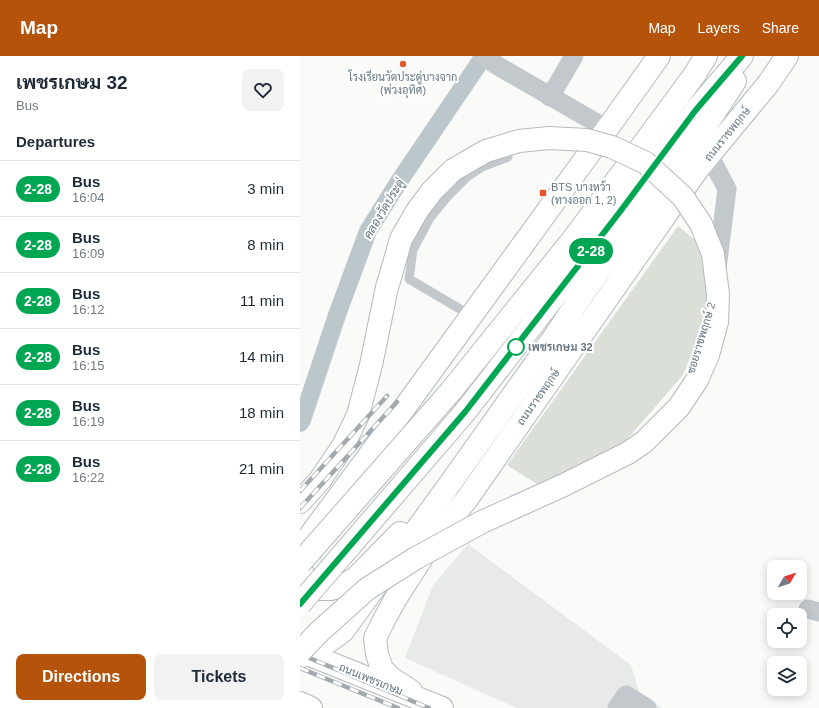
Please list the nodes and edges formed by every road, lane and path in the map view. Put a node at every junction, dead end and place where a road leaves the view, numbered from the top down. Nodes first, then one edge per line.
1 (574, 56) edge
2 (659, 56) edge
3 (706, 56) edge
4 (742, 56) edge
5 (750, 56) edge
6 (788, 56) edge
7 (490, 61) edge
8 (550, 96) junction
9 (607, 130) junction
10 (508, 157) dead end
11 (703, 163) junction
12 (472, 316) junction
13 (557, 332) junction
14 (452, 481) junction
15 (300, 502) edge
16 (540, 503) dead end
17 (306, 542) edge
18 (300, 564) edge
19 (300, 604) edge
20 (302, 653) edge
21 (300, 697) edge
22 (625, 697) edge
23 (300, 703) edge
24 (433, 704) edge
25 (311, 708) edge
26 (321, 708) edge
27 (647, 708) edge

1 - 8 street
2 - 9 main road
3 - 18 main road, bridge
4 - 19 main road, bridge
5 - 13 main road
6 - 11 main road, ถนนราชพฤกษ์
7 - 8 street
8 - 9 street
9 - 12 main road
10 - 12 lane
11 - 13 main road
11 - 16 street, ซอยราชพฤกษ์ 2
11 - 24 main road, ถนนราชพฤกษ์
12 - 17 main road
13 - 14 main road
14 - 17 main road
14 - 20 main road
15 - 20 main road, bridge
20 - 24 main road, ถนนเพชรเกษม
21 - 26 main road
22 - 27 street
23 - 25 main road

